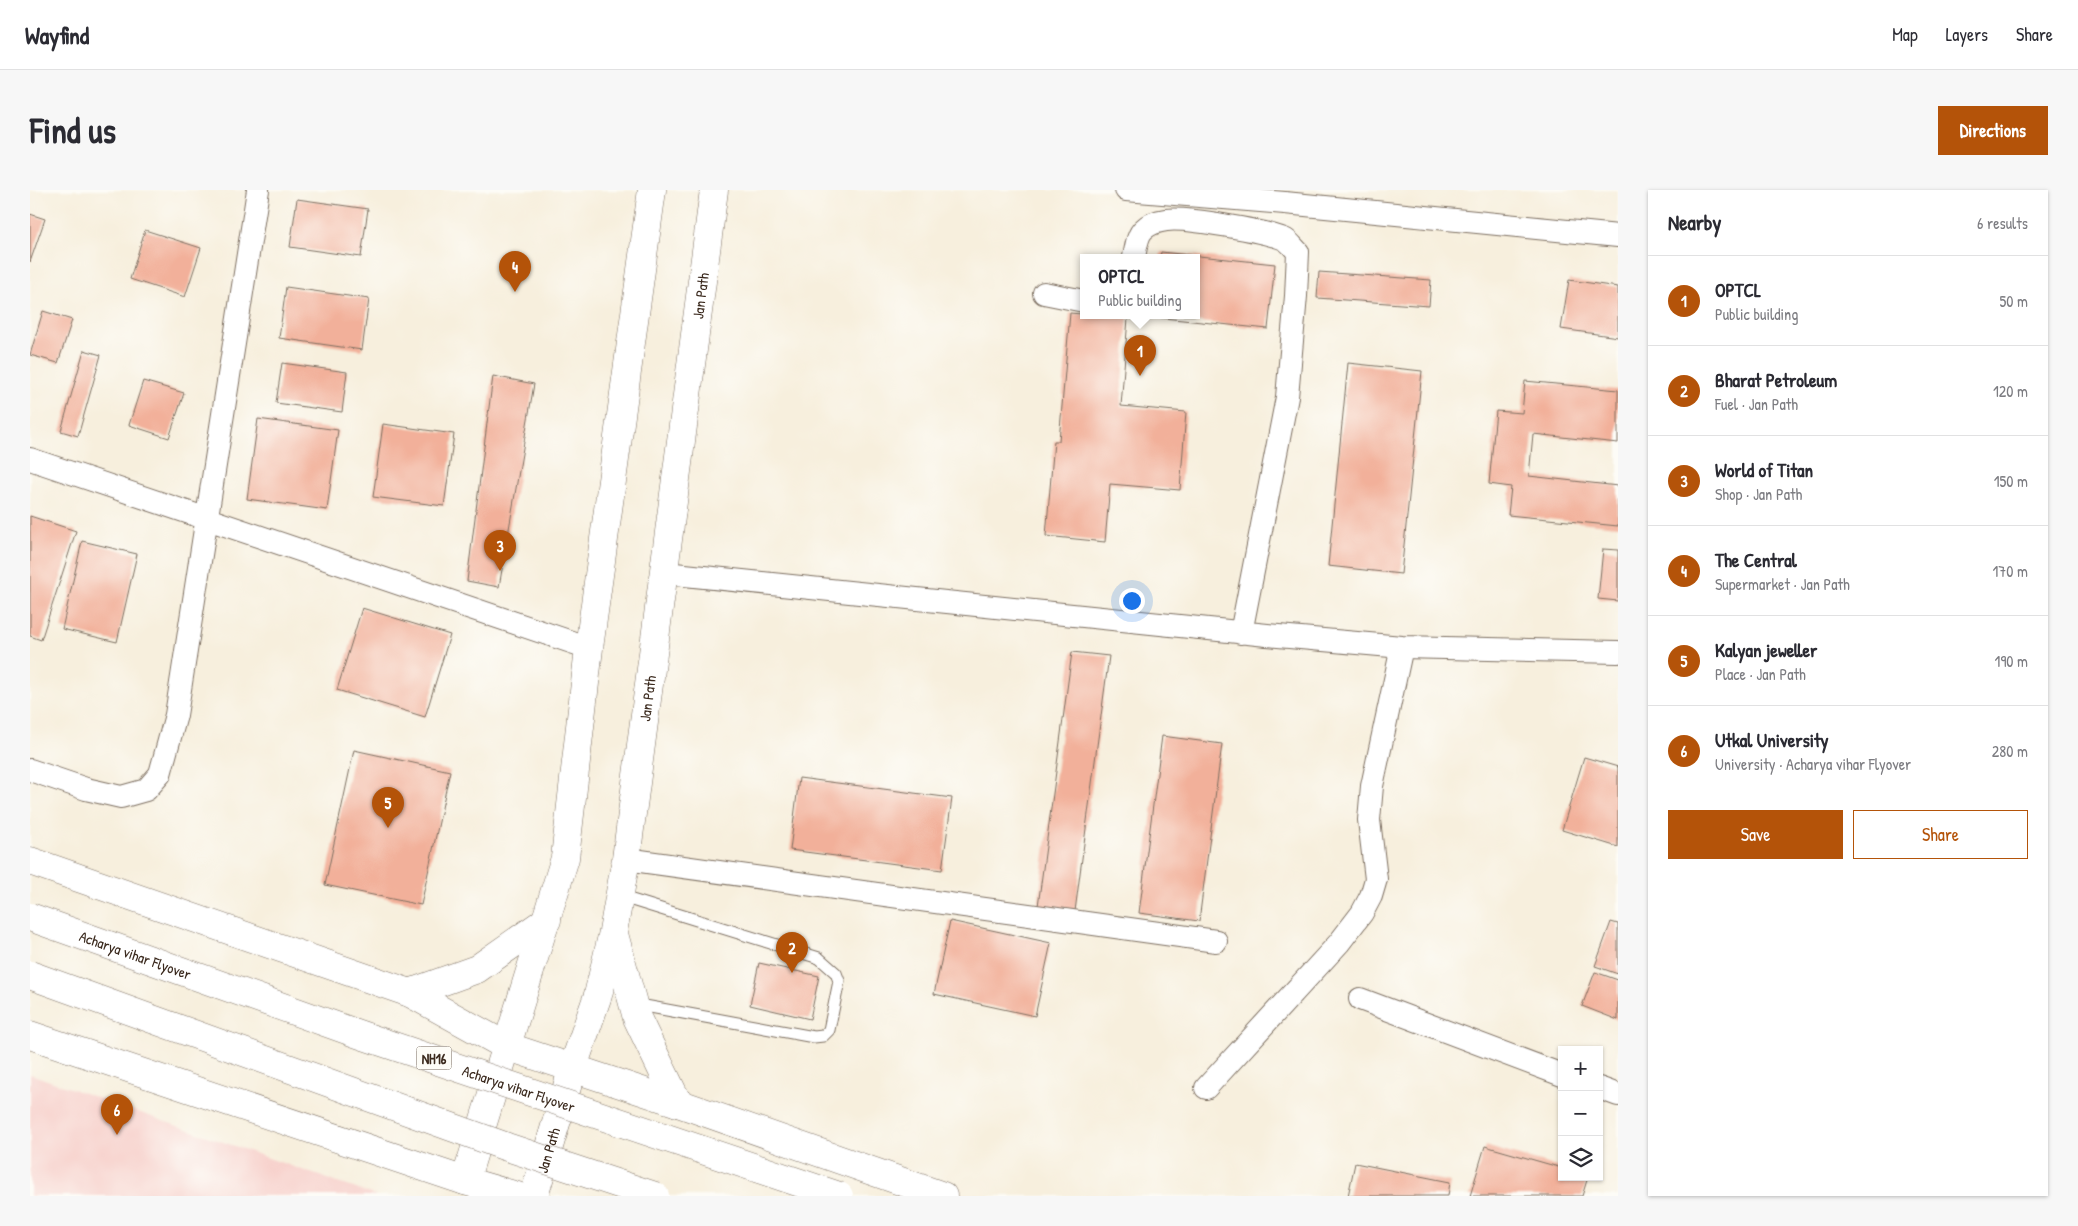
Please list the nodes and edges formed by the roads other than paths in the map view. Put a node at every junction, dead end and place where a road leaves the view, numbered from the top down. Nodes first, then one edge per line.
1 (258, 190) edge
2 (652, 190) edge
3 (714, 190) edge
4 (1126, 190) edge
5 (1286, 197) edge
6 (1618, 236) edge
7 (1135, 254) edge
8 (1044, 293) dead end
9 (1080, 300) edge
10 (30, 459) edge
11 (207, 518) junction
12 (664, 574) junction
13 (1241, 633) junction
14 (1402, 647) junction
15 (589, 648) junction
16 (1618, 652) edge
17 (30, 770) edge
18 (626, 859) junction
19 (30, 861) edge
20 (620, 896) junction
21 (30, 917) edge
22 (547, 920) junction
23 (613, 932) junction
24 (1216, 942) dead end
25 (30, 975) edge
26 (410, 993) junction
27 (1360, 999) dead end
28 (633, 1003) junction
29 (30, 1035) edge
30 (506, 1046) junction
31 (573, 1067) junction
32 (1558, 1073) edge
33 (1206, 1088) dead end
34 (1603, 1089) edge
35 (1618, 1095) edge
36 (678, 1103) junction
37 (465, 1181) junction
38 (517, 1196) edge
39 (534, 1196) edge
40 (655, 1196) edge
41 (839, 1196) edge
42 (944, 1196) edge

1 - 11 street
2 - 15 main road
3 - 12 main road, Jan Path
4 - 5 street
5 - 6 street
7 - 13 street
8 - 9 street
10 - 11 street
11 - 15 street
11 - 17 street
12 - 13 street
12 - 18 main road, Jan Path
13 - 14 street
14 - 16 street
14 - 33 street
15 - 22 main road
18 - 20 main road, Jan Path
18 - 24 street
19 - 26 main road
20 - 23 main road, Jan Path
20 - 28 lane
21 - 41 main road, Acharya vihar Flyover / NH16, bridge
22 - 26 main road
22 - 30 main road
23 - 28 main road
23 - 31 main road, Jan Path
25 - 40 main road, bridge
26 - 30 main road
27 - 32 street
28 - 36 main road
29 - 37 main road
30 - 31 main road
30 - 37 main road
31 - 36 main road
31 - 39 main road, Jan Path
34 - 35 street
36 - 42 main road
37 - 38 main road

